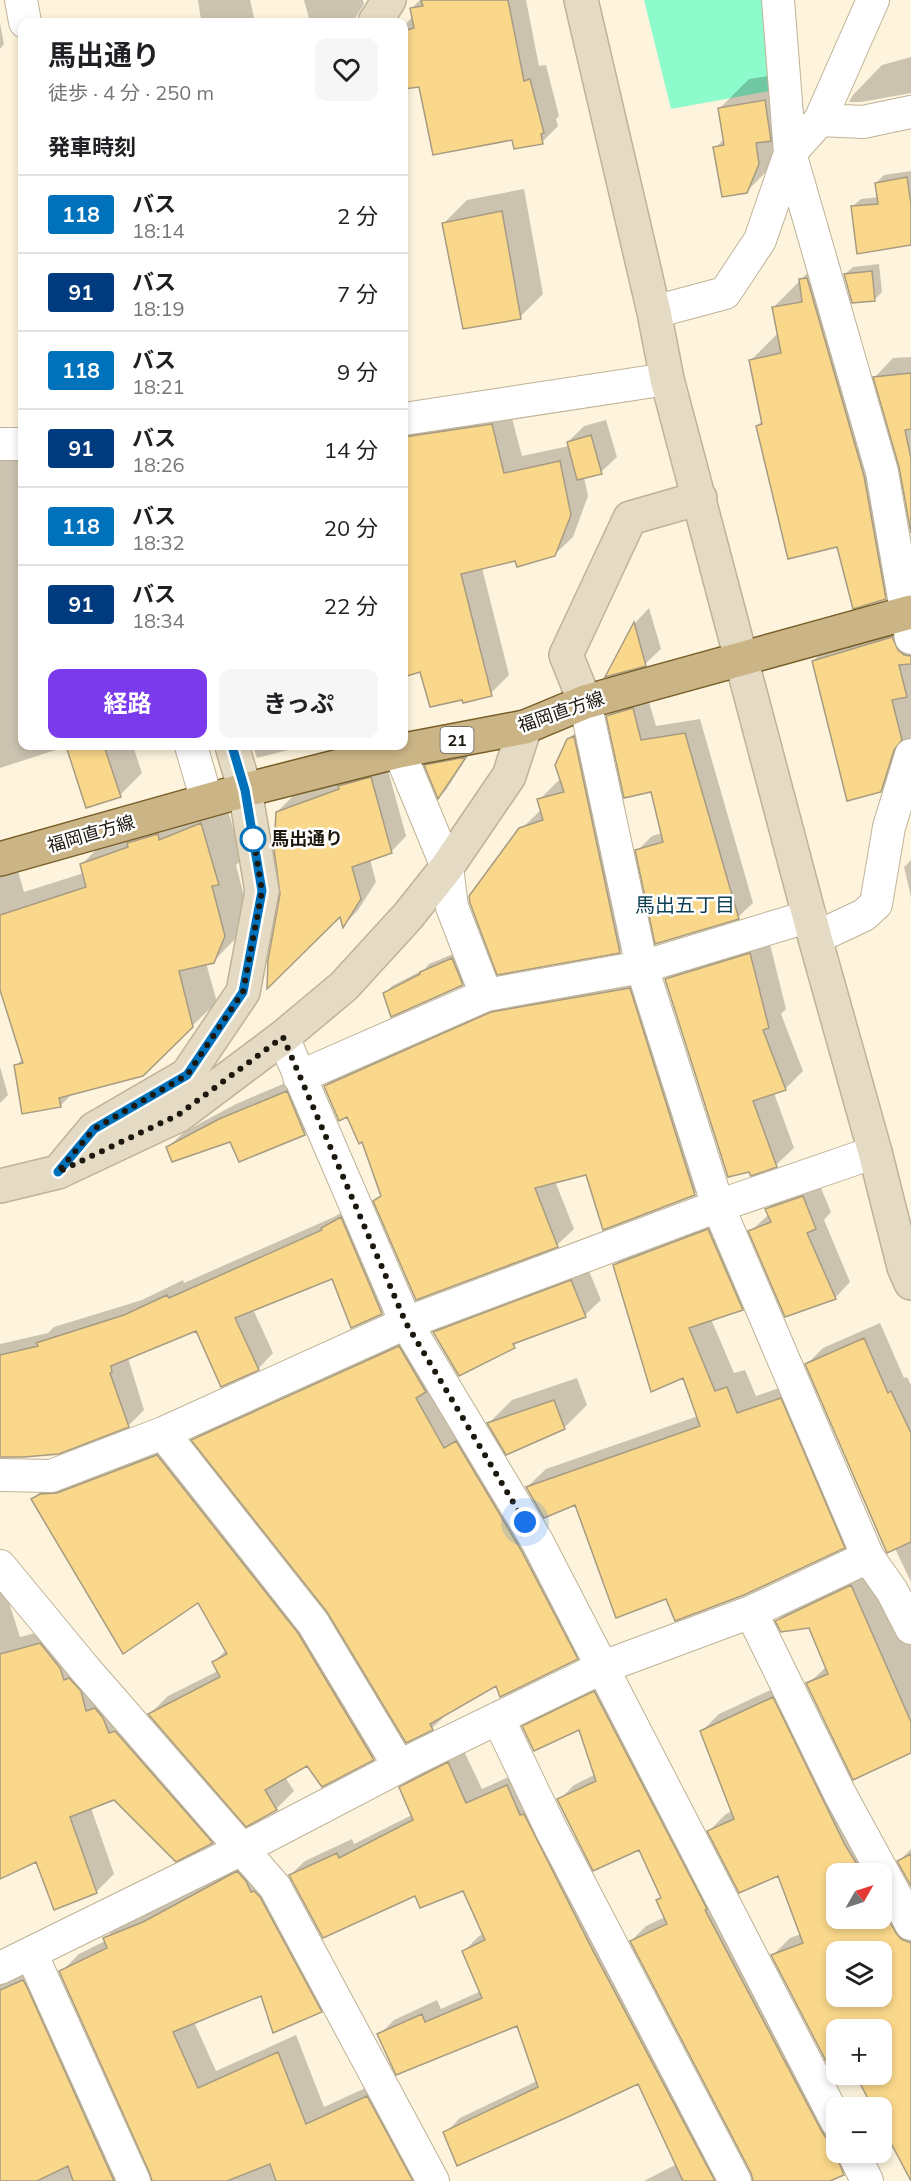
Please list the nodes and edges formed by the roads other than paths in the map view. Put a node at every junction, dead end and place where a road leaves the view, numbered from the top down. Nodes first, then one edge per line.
1 (21, 0) edge
2 (388, 0) edge
3 (581, 0) edge
4 (778, 0) edge
5 (873, 0) edge
6 (24, 18) edge
7 (377, 18) edge
8 (911, 112) edge
9 (820, 120) junction
10 (790, 153) junction
11 (654, 312) junction
12 (667, 379) junction
13 (408, 418) edge
14 (0, 444) edge
15 (18, 444) edge
16 (700, 498) junction
17 (910, 621) edge
18 (741, 658) junction
19 (585, 702) junction
20 (525, 727) junction
21 (408, 749) edge
22 (192, 750) edge
23 (233, 750) edge
24 (404, 750) edge
25 (399, 751) junction
26 (911, 755) edge
27 (245, 790) junction
28 (207, 801) junction
29 (0, 859) edge
30 (447, 867) junction
31 (813, 927) junction
32 (642, 967) junction
33 (486, 995) junction
34 (283, 1037) junction
35 (299, 1077) junction
36 (875, 1152) junction
37 (58, 1172) junction
38 (0, 1186) edge
39 (718, 1206) junction
40 (909, 1271) edge
41 (406, 1323) junction
42 (163, 1433) junction
43 (0, 1475) edge
44 (868, 1557) junction
45 (0, 1566) edge
46 (751, 1612) junction
47 (911, 1628) edge
48 (603, 1667) junction
49 (498, 1718) junction
50 (399, 1766) junction
51 (242, 1849) junction
52 (911, 1924) edge
53 (31, 1953) junction
54 (0, 1968) edge
55 (826, 2101) edge
56 (858, 2163) edge
57 (134, 2181) edge
58 (433, 2181) edge
59 (735, 2181) edge
60 (867, 2181) edge

1 - 6 street
2 - 7 street
3 - 11 street
4 - 10 street
5 - 9 street
8 - 9 street
9 - 10 street
10 - 11 street
10 - 17 street
11 - 12 street
12 - 13 street
12 - 16 street
14 - 15 street
16 - 18 street
16 - 19 street
17 - 18 main road, 福岡直方線 / 21
18 - 19 main road, 福岡直方線 / 21
18 - 31 street
19 - 20 main road, 福岡直方線 / 21
19 - 32 street
20 - 21 main road, 福岡直方線 / 21
20 - 30 street
22 - 28 street
23 - 27 street
24 - 25 main road, 福岡直方線 / 21
25 - 27 main road, 福岡直方線 / 21
25 - 30 street
26 - 31 street
27 - 28 main road, 福岡直方線 / 21
27 - 37 street
28 - 29 main road, 福岡直方線 / 21
30 - 33 street
30 - 34 street
31 - 32 street
31 - 36 street
32 - 33 street
32 - 39 street
33 - 35 street
34 - 35 street
34 - 37 street
35 - 41 street
36 - 39 street
36 - 40 street
37 - 38 street
39 - 41 street
39 - 44 street
41 - 42 street
41 - 48 street
42 - 43 street
42 - 50 street
44 - 46 street
44 - 47 street
45 - 51 street
46 - 48 street
46 - 52 street
48 - 49 street
48 - 55 street
49 - 50 street
49 - 59 street
50 - 51 street
51 - 53 street
51 - 58 street
53 - 54 street
53 - 57 street
56 - 60 street

